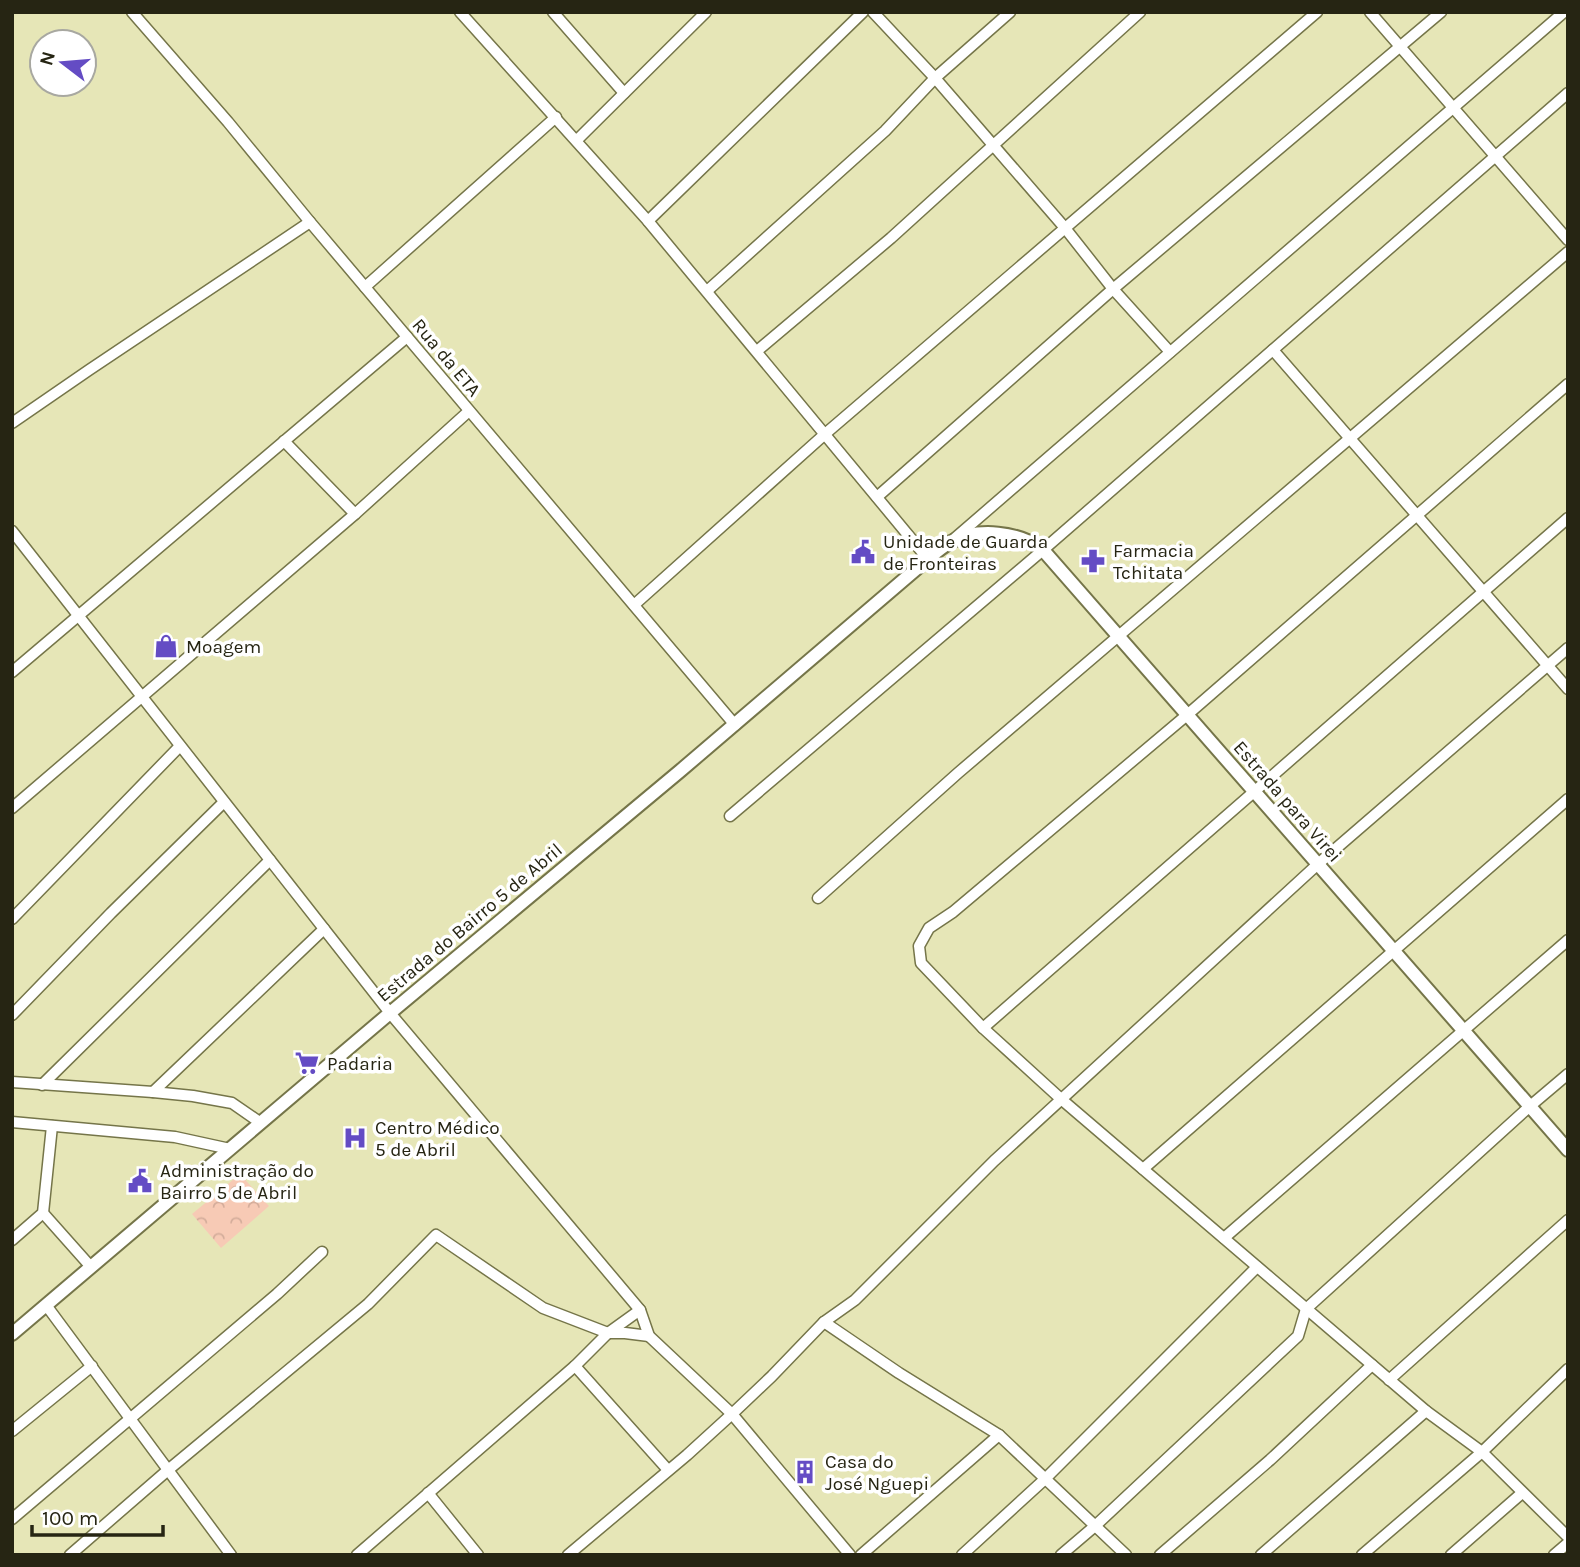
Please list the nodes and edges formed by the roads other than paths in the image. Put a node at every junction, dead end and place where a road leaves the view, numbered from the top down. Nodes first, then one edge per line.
1 (460, 12) edge
2 (553, 12) edge
3 (706, 12) edge
4 (863, 12) edge
5 (873, 12) edge
6 (1010, 12) edge
7 (1140, 12) edge
8 (1317, 12) edge
9 (1370, 12) edge
10 (1441, 12) edge
11 (1563, 12) edge
12 (138, 14) edge
13 (1400, 47) junction
14 (935, 78) junction
15 (624, 93) junction
16 (1568, 93) edge
17 (1453, 108) junction
18 (556, 117) junction
19 (577, 140) junction
20 (993, 145) junction
21 (1496, 157) junction
22 (648, 220) junction
23 (310, 222) junction
24 (1065, 228) junction
25 (1568, 240) edge
26 (1568, 252) edge
27 (365, 287) junction
28 (1113, 289) junction
29 (707, 291) junction
30 (407, 337) junction
31 (1273, 350) junction
32 (757, 351) junction
33 (1170, 352) junction
34 (1568, 384) edge
35 (469, 411) junction
36 (12, 424) edge
37 (825, 435) junction
38 (1350, 438) junction
39 (284, 441) junction
40 (877, 497) junction
41 (355, 514) junction
42 (1417, 515) junction
43 (1568, 518) edge
44 (12, 531) edge
45 (951, 541) junction
46 (1043, 550) junction
47 (928, 559) junction
48 (1483, 591) junction
49 (634, 605) junction
50 (79, 616) junction
51 (1118, 636) junction
52 (1568, 648) edge
53 (1548, 665) junction
54 (12, 672) edge
55 (1568, 689) edge
56 (141, 696) junction
57 (1187, 715) junction
58 (735, 725) junction
59 (180, 746) junction
60 (1253, 791) junction
61 (1568, 799) edge
62 (225, 802) junction
63 (12, 808) edge
64 (730, 816) dead end
65 (270, 860) junction
66 (1318, 864) junction
67 (818, 898) dead end
68 (12, 919) edge
69 (324, 929) junction
70 (1568, 940) edge
71 (1393, 950) junction
72 (390, 1013) junction
73 (12, 1015) edge
74 (983, 1028) junction
75 (1463, 1031) junction
76 (1568, 1074) edge
77 (12, 1082) edge
78 (42, 1085) junction
79 (153, 1092) junction
80 (1061, 1098) junction
81 (1530, 1107) junction
82 (12, 1122) edge
83 (261, 1123) junction
84 (52, 1126) junction
85 (230, 1149) junction
86 (1568, 1150) edge
87 (1143, 1169) junction
88 (43, 1213) junction
89 (1568, 1220) edge
90 (1224, 1238) junction
91 (12, 1240) edge
92 (322, 1252) dead end
93 (90, 1267) junction
94 (1257, 1267) junction
95 (46, 1305) junction
96 (1306, 1309) junction
97 (640, 1310) junction
98 (824, 1322) junction
99 (608, 1333) junction
100 (12, 1334) edge
101 (649, 1336) junction
102 (1372, 1365) junction
103 (92, 1366) junction
104 (575, 1366) junction
105 (1568, 1369) edge
106 (1390, 1380) junction
107 (1426, 1411) junction
108 (732, 1415) junction
109 (131, 1418) junction
110 (12, 1431) edge
111 (999, 1436) junction
112 (1482, 1452) junction
113 (168, 1470) junction
114 (668, 1470) junction
115 (1045, 1479) junction
116 (428, 1493) junction
117 (1522, 1493) junction
118 (12, 1519) edge
119 (1095, 1526) junction
120 (1568, 1540) edge
121 (70, 1555) edge
122 (231, 1555) edge
123 (357, 1555) edge
124 (478, 1555) edge
125 (568, 1555) edge
126 (850, 1555) edge
127 (861, 1555) edge
128 (962, 1555) edge
129 (1061, 1555) edge
130 (1126, 1555) edge
131 (1160, 1555) edge
132 (1261, 1555) edge
133 (1362, 1555) edge
134 (1451, 1555) edge
135 (1554, 1555) edge

1 - 18 street
2 - 15 street
3 - 15 street
4 - 22 street
5 - 14 street
6 - 14 street
7 - 20 street
8 - 24 street
9 - 13 street
10 - 13 street
11 - 17 street
12 - 23 street, Rua da ETA
13 - 17 street
13 - 28 street
14 - 20 street
14 - 29 street
15 - 19 street
16 - 21 street
17 - 21 street
17 - 33 street
18 - 19 street
18 - 27 street
19 - 22 street
20 - 24 street
20 - 32 street
21 - 25 street
21 - 31 street
22 - 29 street
23 - 27 street, Rua da ETA
23 - 36 street
24 - 28 street
24 - 37 street
26 - 38 street
27 - 30 street, Rua da ETA
28 - 33 street
28 - 40 street
29 - 32 street
30 - 35 street, Rua da ETA
30 - 39 street
31 - 38 street
31 - 46 street
32 - 37 street
33 - 45 street
34 - 42 street
35 - 41 street
35 - 49 street, Rua da ETA
37 - 40 street
37 - 49 street
38 - 42 street
38 - 51 street
39 - 41 street
39 - 50 street
40 - 47 street
41 - 56 street
42 - 48 street
42 - 57 street
43 - 48 street
44 - 50 street
45 - 46 street, Estrada para Virei
45 - 47 street, Estrada do Bairro 5 de Abril
46 - 51 street, Estrada para Virei
46 - 64 street
47 - 58 street, Estrada do Bairro 5 de Abril
48 - 53 street
48 - 60 street
49 - 58 street, Rua da ETA
50 - 54 street
50 - 56 street
51 - 57 street, Estrada para Virei
51 - 67 street
52 - 53 street
53 - 55 street
53 - 66 street
56 - 59 street
56 - 63 street
57 - 60 street, Estrada para Virei
57 - 74 street
58 - 72 street, Estrada do Bairro 5 de Abril
59 - 62 street
59 - 68 street
60 - 66 street, Estrada para Virei
60 - 74 street
61 - 71 street
62 - 65 street
62 - 73 street
65 - 69 street
65 - 78 street
66 - 71 street, Estrada para Virei
66 - 80 street
69 - 72 street
69 - 79 street
70 - 75 street
71 - 75 street, Estrada para Virei
71 - 87 street
72 - 83 street, Estrada do Bairro 5 de Abril
72 - 97 street
74 - 80 street
75 - 81 street, Estrada para Virei
75 - 90 street
76 - 81 street
77 - 78 street
78 - 79 street
79 - 83 street
80 - 87 street
80 - 98 street
81 - 86 street, Estrada para Virei
81 - 96 street
82 - 84 street
83 - 85 street, Estrada do Bairro 5 de Abril
84 - 85 street
84 - 88 street
85 - 93 street, Estrada do Bairro 5 de Abril
87 - 90 street
88 - 91 street
88 - 93 street
89 - 106 street
90 - 94 street
92 - 109 street
93 - 95 street, Estrada do Bairro 5 de Abril
94 - 96 street
94 - 115 street
95 - 100 street, Estrada do Bairro 5 de Abril
95 - 103 street
96 - 102 street
96 - 119 street
97 - 99 street
97 - 101 street
98 - 108 street
98 - 111 street
99 - 101 street
99 - 104 street
99 - 113 street
101 - 108 street
102 - 106 street
102 - 131 street
103 - 109 street
103 - 110 street
104 - 114 street
104 - 116 street
105 - 112 street
106 - 107 street
107 - 112 street
107 - 132 street
108 - 114 street
108 - 126 street
109 - 113 street
109 - 118 street
111 - 115 street
111 - 127 street
112 - 117 street
112 - 133 street
113 - 121 street
113 - 122 street
114 - 125 street
115 - 119 street
115 - 128 street
116 - 123 street
116 - 124 street
117 - 120 street
117 - 134 street
119 - 129 street
119 - 130 street
120 - 135 street

